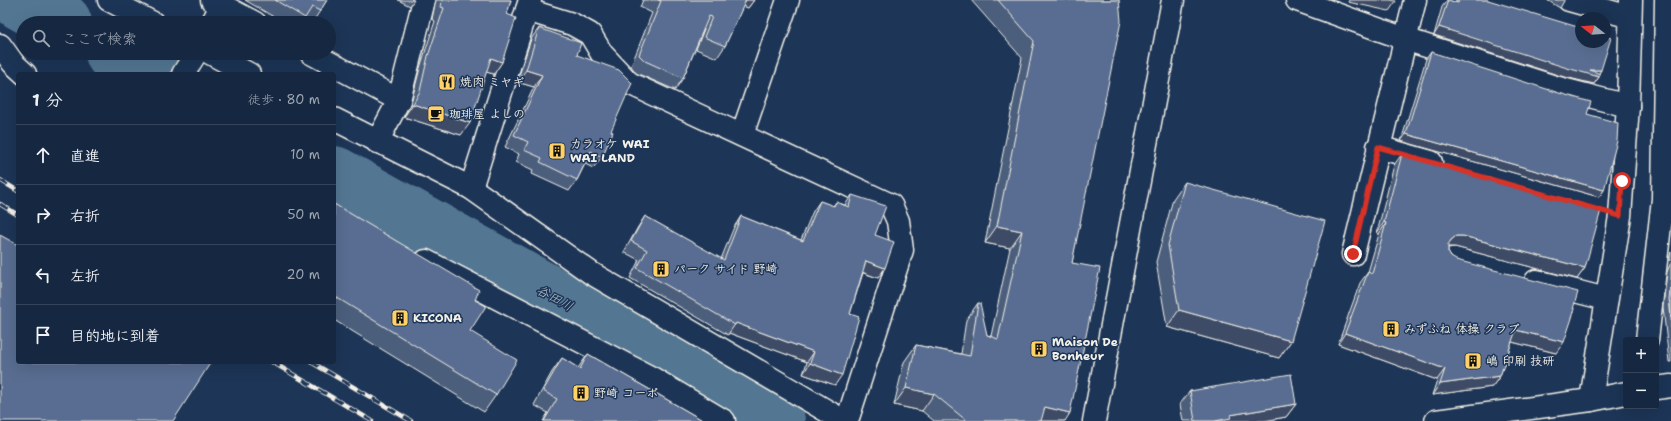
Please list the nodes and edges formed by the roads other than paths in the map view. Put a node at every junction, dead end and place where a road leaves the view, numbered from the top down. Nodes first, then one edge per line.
1 (109, 0) edge
2 (424, 0) edge
3 (788, 0) edge
4 (1173, 0) edge
5 (1297, 0) edge
6 (1414, 0) edge
7 (1569, 0) edge
8 (1666, 0) edge
9 (528, 5) edge
10 (1631, 8) edge
11 (215, 9) edge
12 (139, 16) edge
13 (235, 16) edge
14 (1405, 39) junction
15 (0, 45) edge
16 (223, 60) edge
17 (324, 60) edge
18 (23, 72) edge
19 (245, 72) edge
20 (399, 100) junction
21 (1628, 106) junction
22 (336, 120) edge
23 (742, 136) junction
24 (377, 142) junction
25 (1378, 147) junction
26 (1446, 166) edge
27 (471, 188) junction
28 (1667, 200) edge
29 (1598, 210) edge
30 (1620, 216) junction
31 (411, 253) edge
32 (1353, 254) dead end
33 (1514, 275) edge
34 (1606, 299) junction
35 (1647, 337) edge
36 (1671, 386) edge
37 (1659, 388) edge
38 (1623, 394) edge
39 (1591, 400) junction
40 (724, 421) edge
41 (844, 421) edge
42 (847, 421) edge
43 (1094, 421) edge
44 (1436, 421) edge

1 - 12 street
2 - 20 street
3 - 23 street
4 - 43 street
5 - 14 street
6 - 14 street
7 - 10 street
8 - 28 street
9 - 23 street
9 - 27 street
10 - 21 street
11 - 13 street
14 - 21 street
14 - 25 street
15 - 18 street
16 - 19 street
17 - 20 street
20 - 24 street
21 - 30 street
22 - 24 street
23 - 42 street
24 - 27 street
25 - 26 street
25 - 32 street
27 - 41 street
28 - 35 street
29 - 30 street
30 - 34 street
31 - 40 street
33 - 34 street
34 - 39 street
36 - 37 street
38 - 39 street
39 - 44 street

